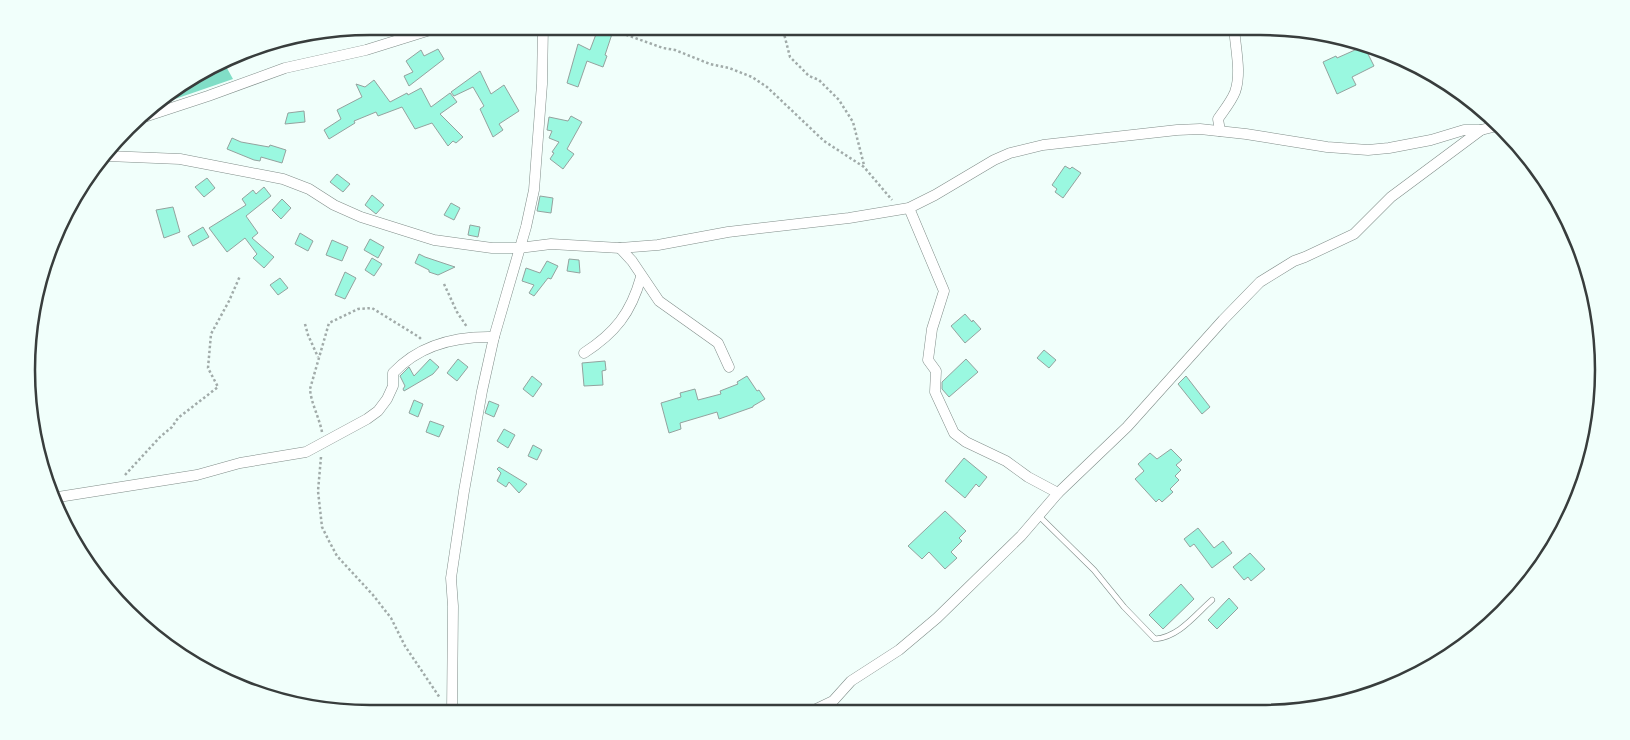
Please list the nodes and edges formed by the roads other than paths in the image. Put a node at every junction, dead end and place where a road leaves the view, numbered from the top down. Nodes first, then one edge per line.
1 (414, 35) edge
2 (543, 35) edge
3 (1235, 35) edge
4 (154, 114) edge
5 (1491, 127) edge
6 (1481, 130) junction
7 (1220, 131) junction
8 (112, 156) edge
9 (905, 208) junction
10 (519, 248) junction
11 (620, 248) junction
12 (641, 277) junction
13 (494, 337) junction
14 (584, 353) dead end
15 (730, 367) dead end
16 (1058, 493) junction
17 (60, 497) edge
18 (1039, 516) junction
19 (1212, 600) dead end
20 (452, 705) edge
21 (825, 705) edge

1 - 4 street
2 - 10 street
3 - 7 street
5 - 6 street
6 - 7 street
6 - 16 street
7 - 9 street
8 - 10 street
9 - 11 street
9 - 16 street
10 - 11 street
10 - 13 street
11 - 12 street
12 - 14 street
12 - 15 street
13 - 17 street
13 - 20 street
16 - 18 street
18 - 19 lane
18 - 21 street

